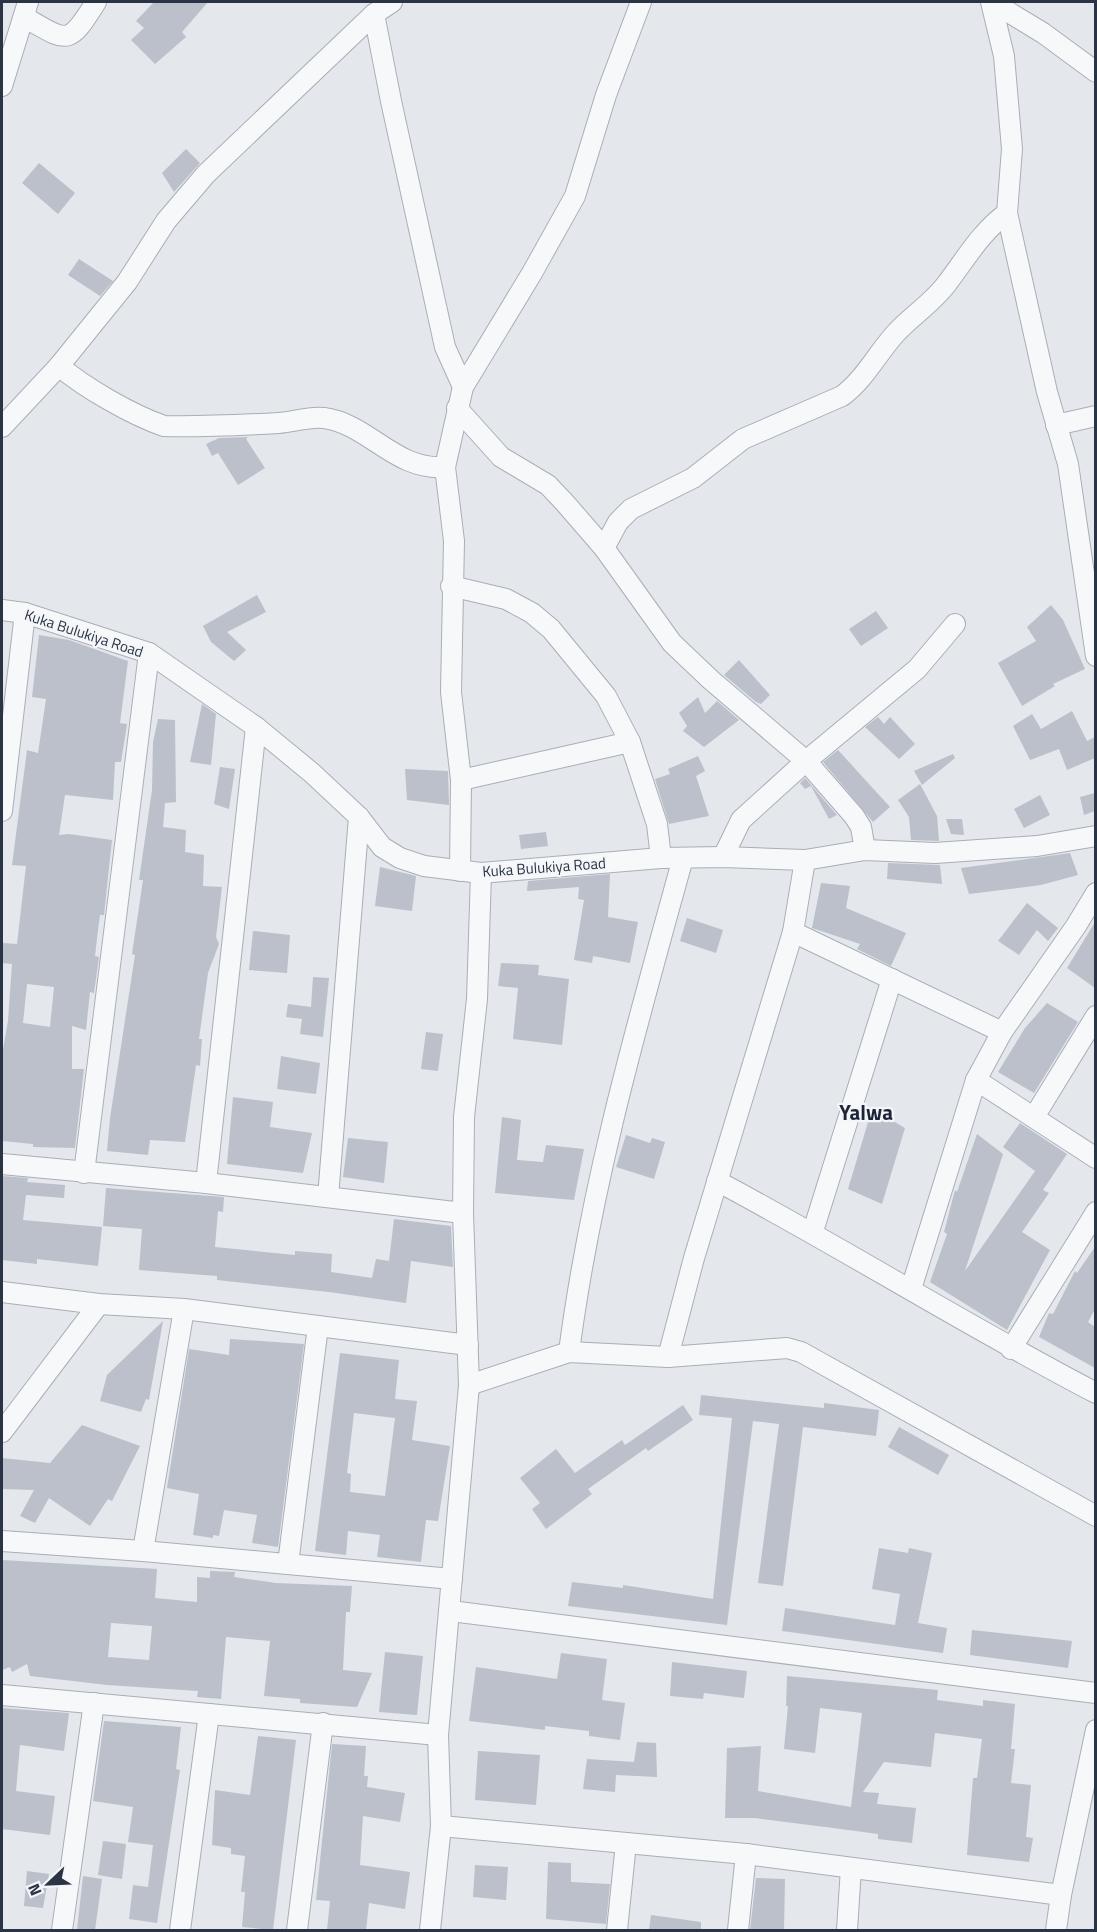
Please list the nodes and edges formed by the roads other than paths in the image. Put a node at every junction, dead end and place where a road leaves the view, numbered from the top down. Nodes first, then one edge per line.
1 (96, 2) edge
2 (641, 2) edge
3 (992, 2) edge
4 (382, 6) edge
5 (26, 9) edge
6 (1095, 72) edge
7 (2, 86) edge
8 (1007, 213) junction
9 (59, 366) junction
10 (463, 387) junction
11 (457, 408) junction
12 (1095, 416) edge
13 (1056, 425) junction
14 (2, 427) edge
15 (445, 467) junction
16 (604, 548) junction
17 (451, 586) junction
18 (2, 610) edge
19 (25, 613) junction
20 (955, 624) dead end
21 (149, 653) junction
22 (1095, 656) edge
23 (256, 727) junction
24 (630, 742) junction
25 (806, 761) junction
26 (461, 780) junction
27 (2, 811) edge
28 (359, 817) junction
29 (1095, 836) edge
30 (865, 850) junction
31 (723, 857) junction
32 (661, 858) junction
33 (683, 858) junction
34 (805, 860) junction
35 (460, 871) junction
36 (481, 873) junction
37 (1095, 892) edge
38 (793, 932) junction
39 (892, 979) junction
40 (1095, 1016) edge
41 (1002, 1032) junction
42 (976, 1080) junction
43 (1034, 1118) junction
44 (1095, 1158) edge
45 (2, 1164) edge
46 (84, 1173) junction
47 (717, 1181) junction
48 (206, 1183) junction
49 (328, 1197) junction
50 (1095, 1212) edge
51 (464, 1213) junction
52 (813, 1232) junction
53 (911, 1289) junction
54 (2, 1293) edge
55 (99, 1304) junction
56 (184, 1309) junction
57 (318, 1326) junction
58 (468, 1346) junction
59 (1011, 1349) junction
60 (569, 1352) junction
61 (668, 1357) junction
62 (469, 1385) junction
63 (1095, 1393) edge
64 (2, 1432) edge
65 (1095, 1516) edge
66 (2, 1541) edge
67 (143, 1551) junction
68 (288, 1564) junction
69 (452, 1579) junction
70 (451, 1611) junction
71 (1095, 1693) edge
72 (2, 1695) edge
73 (94, 1703) junction
74 (209, 1714) junction
75 (323, 1723) junction
76 (1095, 1730) edge
77 (438, 1735) junction
78 (1090, 1783) edge
79 (441, 1826) junction
80 (626, 1843) junction
81 (746, 1854) junction
82 (851, 1868) junction
83 (1061, 1895) junction
84 (62, 1930) edge
85 (180, 1930) edge
86 (297, 1930) edge
87 (430, 1930) edge
88 (617, 1930) edge
89 (738, 1930) edge
90 (847, 1930) edge
91 (1056, 1930) edge

1 - 5 street
2 - 10 street
3 - 6 street
3 - 8 street
4 - 9 street
4 - 10 street
5 - 7 street
8 - 13 street
8 - 16 street
9 - 14 street
9 - 15 street
10 - 11 street
11 - 15 street
11 - 16 street
12 - 13 street
13 - 22 street
15 - 17 street
16 - 25 street
17 - 24 street
17 - 26 street
18 - 19 street, Kuka Bulukiya Road
19 - 21 street, Kuka Bulukiya Road
19 - 27 street
20 - 25 street
21 - 23 street, Kuka Bulukiya Road
21 - 46 street
23 - 28 street, Kuka Bulukiya Road
23 - 48 street
24 - 26 street
24 - 32 street
25 - 30 street
25 - 31 street
26 - 35 street
28 - 35 street, Kuka Bulukiya Road
28 - 49 street
29 - 30 street, Kuka Bulukiya Road
30 - 34 street, Kuka Bulukiya Road
31 - 33 street, Kuka Bulukiya Road
31 - 34 street, Kuka Bulukiya Road
32 - 33 street, Kuka Bulukiya Road
32 - 36 street, Kuka Bulukiya Road
33 - 60 street
34 - 38 street
35 - 36 street, Kuka Bulukiya Road
36 - 51 street
37 - 41 street
38 - 39 street
38 - 47 street
39 - 41 street
39 - 52 street
40 - 43 street
41 - 42 street
42 - 43 street
42 - 53 street
43 - 44 street
45 - 46 street
46 - 48 street
47 - 52 street
47 - 61 street
48 - 49 street
49 - 51 street
50 - 59 street
51 - 58 street
52 - 53 street
53 - 59 street
54 - 55 street
55 - 56 street
55 - 64 street
56 - 57 street
56 - 67 street
57 - 58 street
57 - 68 street
58 - 62 street
59 - 63 street
60 - 61 street
60 - 62 street
61 - 65 street
62 - 69 street
66 - 67 street
67 - 68 street
68 - 69 street
69 - 70 street
70 - 71 street
70 - 77 street
72 - 73 street
73 - 74 street
73 - 84 street
74 - 75 street
74 - 85 street
75 - 77 street
75 - 86 street
76 - 78 street
77 - 79 street
78 - 83 street
79 - 80 street
79 - 87 street
80 - 81 street
80 - 88 street
81 - 82 street
81 - 89 street
82 - 83 street
82 - 90 street
83 - 91 street

